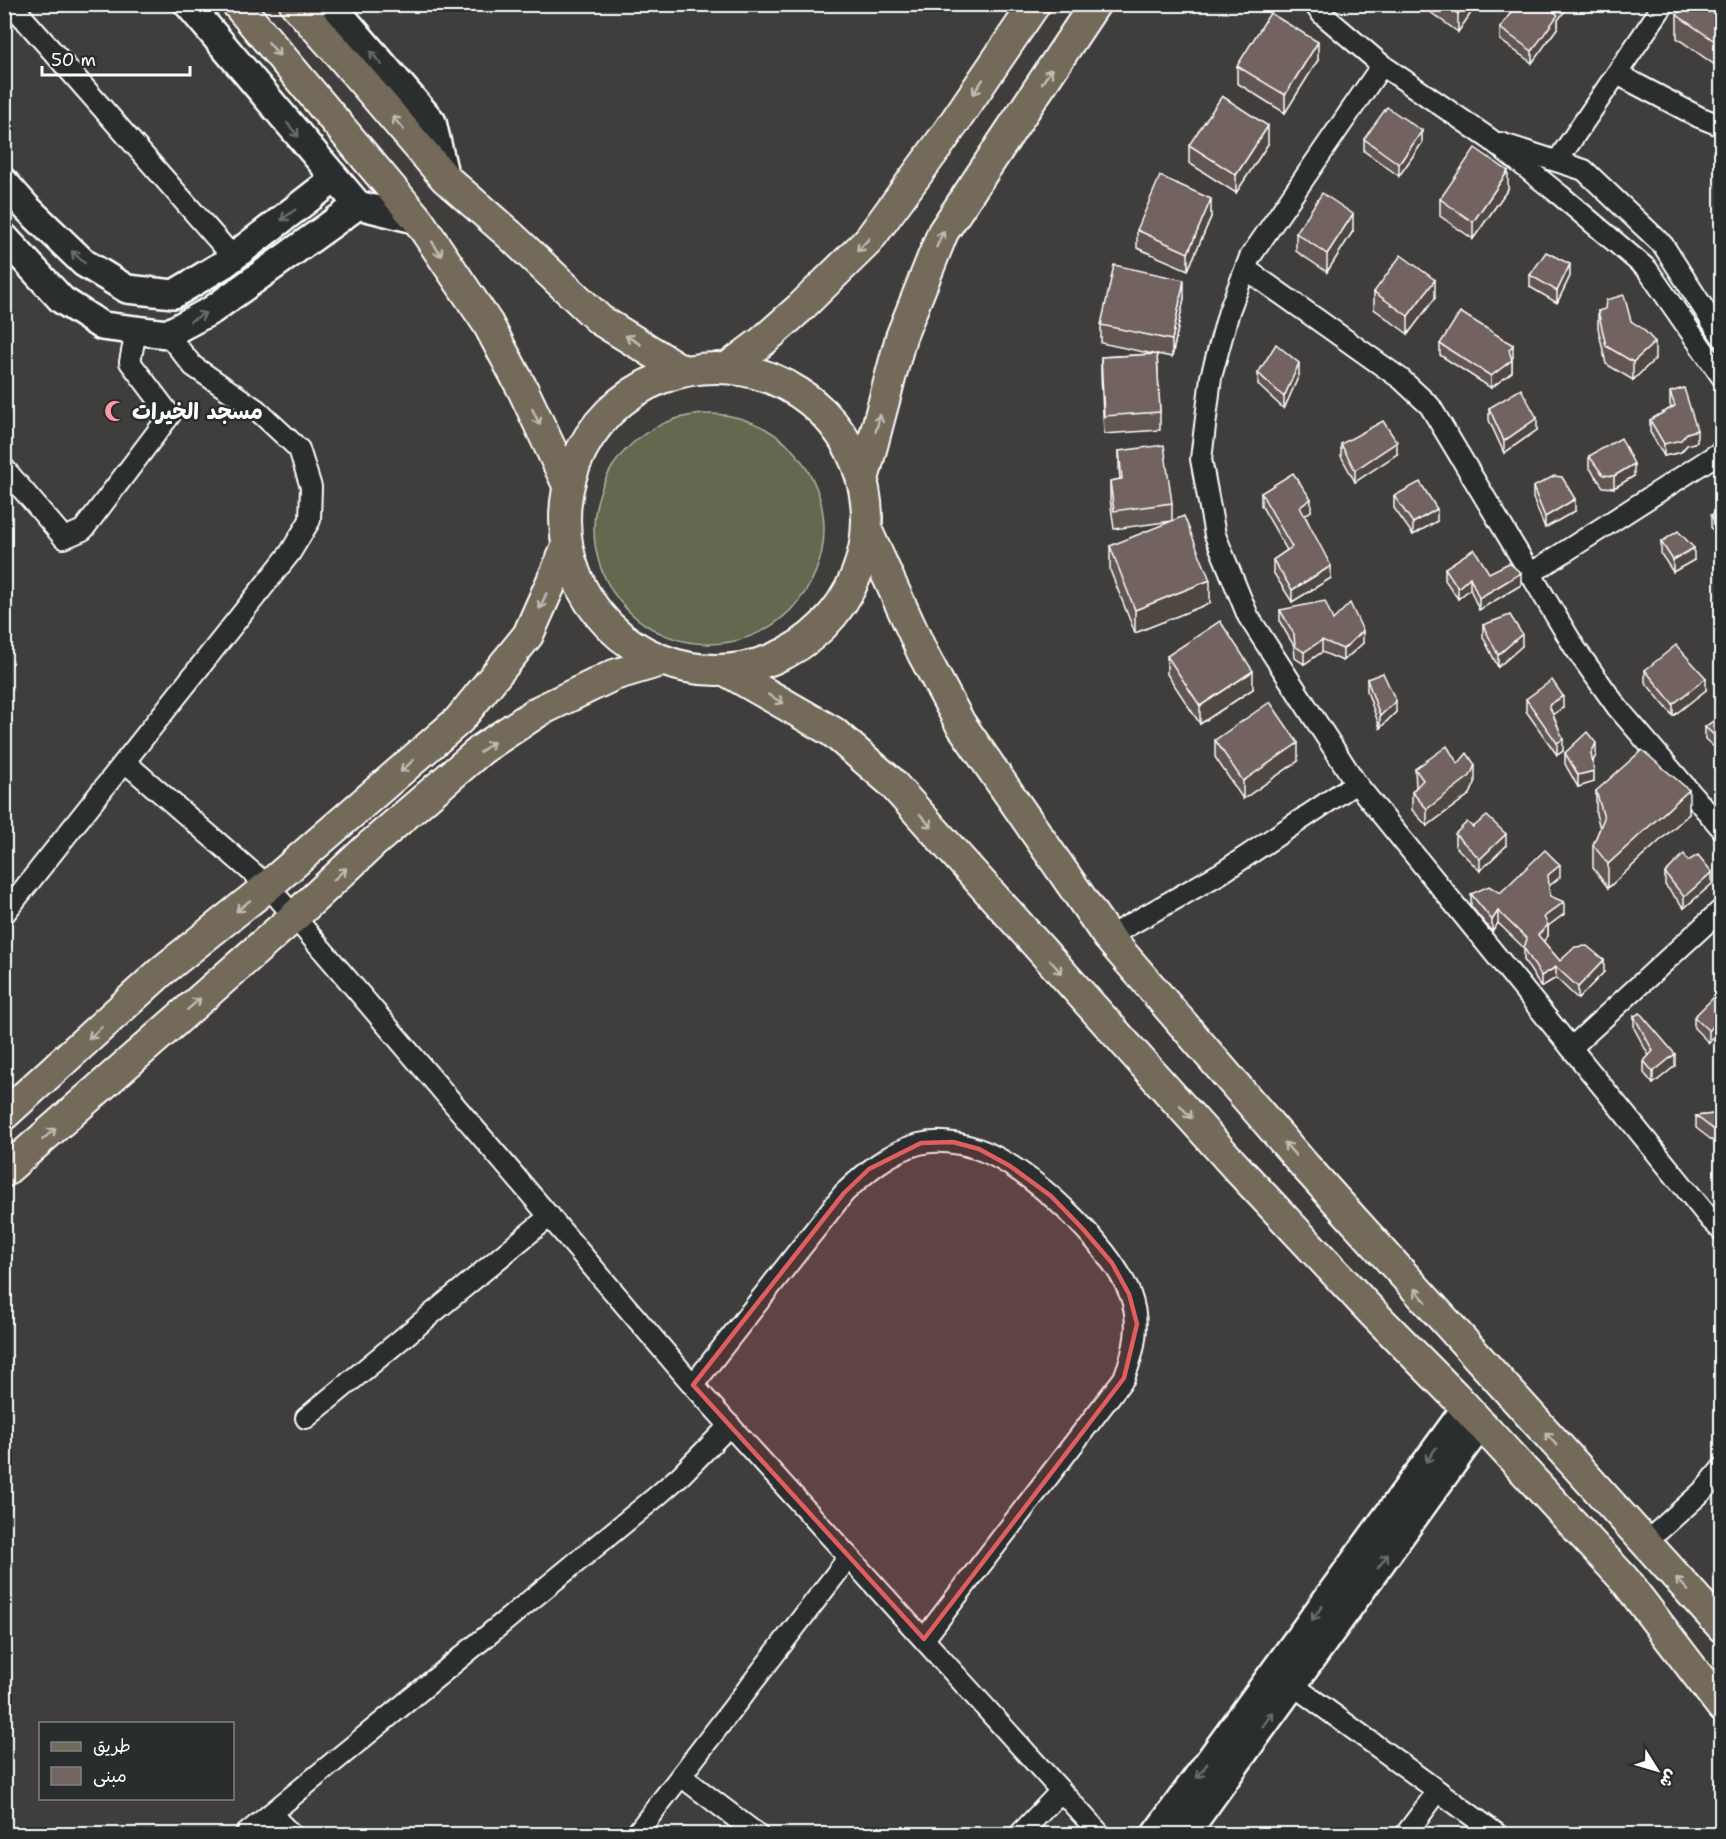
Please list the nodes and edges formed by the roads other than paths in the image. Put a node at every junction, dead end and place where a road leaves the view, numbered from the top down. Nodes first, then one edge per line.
1 (11, 4) edge
2 (188, 4) edge
3 (237, 4) edge
4 (295, 4) edge
5 (330, 4) edge
6 (1035, 4) edge
7 (1095, 4) edge
8 (1314, 4) edge
9 (1664, 4) edge
10 (1382, 65) junction
11 (1617, 74) junction
12 (1722, 126) edge
13 (1490, 139) junction
14 (1558, 160) junction
15 (445, 178) junction
16 (334, 179) junction
17 (4, 182) edge
18 (358, 205) junction
19 (417, 220) junction
20 (4, 237) edge
21 (233, 257) junction
22 (1246, 269) junction
23 (136, 331) junction
24 (167, 334) junction
25 (1722, 337) edge
26 (731, 365) junction
27 (683, 371) junction
28 (1722, 377) edge
29 (1722, 452) edge
30 (4, 468) edge
31 (863, 480) junction
32 (567, 483) junction
33 (867, 531) junction
34 (567, 548) junction
35 (1530, 574) junction
36 (661, 661) junction
37 (725, 670) junction
38 (125, 762) junction
39 (1356, 783) junction
40 (1722, 829) edge
41 (268, 886) junction
42 (1722, 909) edge
43 (4, 914) edge
44 (295, 916) junction
45 (1107, 937) junction
46 (1571, 1048) junction
47 (4, 1115) edge
48 (4, 1172) edge
49 (550, 1216) junction
50 (1722, 1231) edge
51 (693, 1385) junction
52 (1473, 1416) junction
53 (306, 1418) dead end
54 (730, 1425) junction
55 (1722, 1468) edge
56 (1644, 1544) junction
57 (849, 1557) junction
58 (1722, 1627) edge
59 (924, 1639) junction
60 (1293, 1685) junction
61 (1722, 1707) edge
62 (681, 1776) junction
63 (1061, 1791) junction
64 (1438, 1791) junction
65 (271, 1814) junction
66 (253, 1833) edge
67 (291, 1834) edge
68 (636, 1834) edge
69 (757, 1834) edge
70 (1020, 1834) edge
71 (1100, 1834) edge
72 (1156, 1834) edge
73 (1185, 1834) edge
74 (1406, 1834) edge
75 (1497, 1834) edge

1 - 21 street
2 -> 16 street
3 -> 19 main road
15 -> 4 main road
15 -> 5 street
6 -> 26 main road
31 -> 7 main road
8 - 10 street
9 - 11 street
10 - 13 street
10 - 22 street
11 - 12 street
11 - 14 street
13 - 14 street
13 - 28 street
14 - 25 street
27 -> 15 main road
16 - 18 street
16 -> 21 street
21 -> 17 street
18 - 19 street
24 -> 18 street
19 -> 32 main road
20 - 23 street
22 - 35 street
22 - 39 street
23 - 24 street
23 - 30 street
24 - 38 street
26 - 27 main road
26 - 31 main road
27 - 32 main road
29 - 35 street
31 - 33 main road
32 - 34 main road
33 - 37 main road
33 - 45 main road
34 - 36 main road
34 -> 41 main road
35 - 40 street
36 - 37 main road
44 -> 36 main road
37 -> 52 main road
38 - 41 street
38 - 43 street
39 - 45 street
39 - 46 street
41 - 44 street
41 -> 47 main road
42 - 46 street
48 -> 44 main road
44 - 49 street
56 -> 45 main road
46 - 50 street
49 - 51 street
49 - 53 street
51 - 54 street
51 - 59 street
60 -> 52 street
52 - 61 main road
52 -> 72 street
54 - 57 street
54 - 65 street
55 - 56 street
58 -> 56 main road
57 - 59 street
57 - 62 street
59 - 63 street
60 - 64 street
73 -> 60 street
62 - 68 street
62 - 69 street
63 - 70 street
63 - 71 street
64 - 74 street
64 - 75 street
65 - 66 street
65 - 67 street

